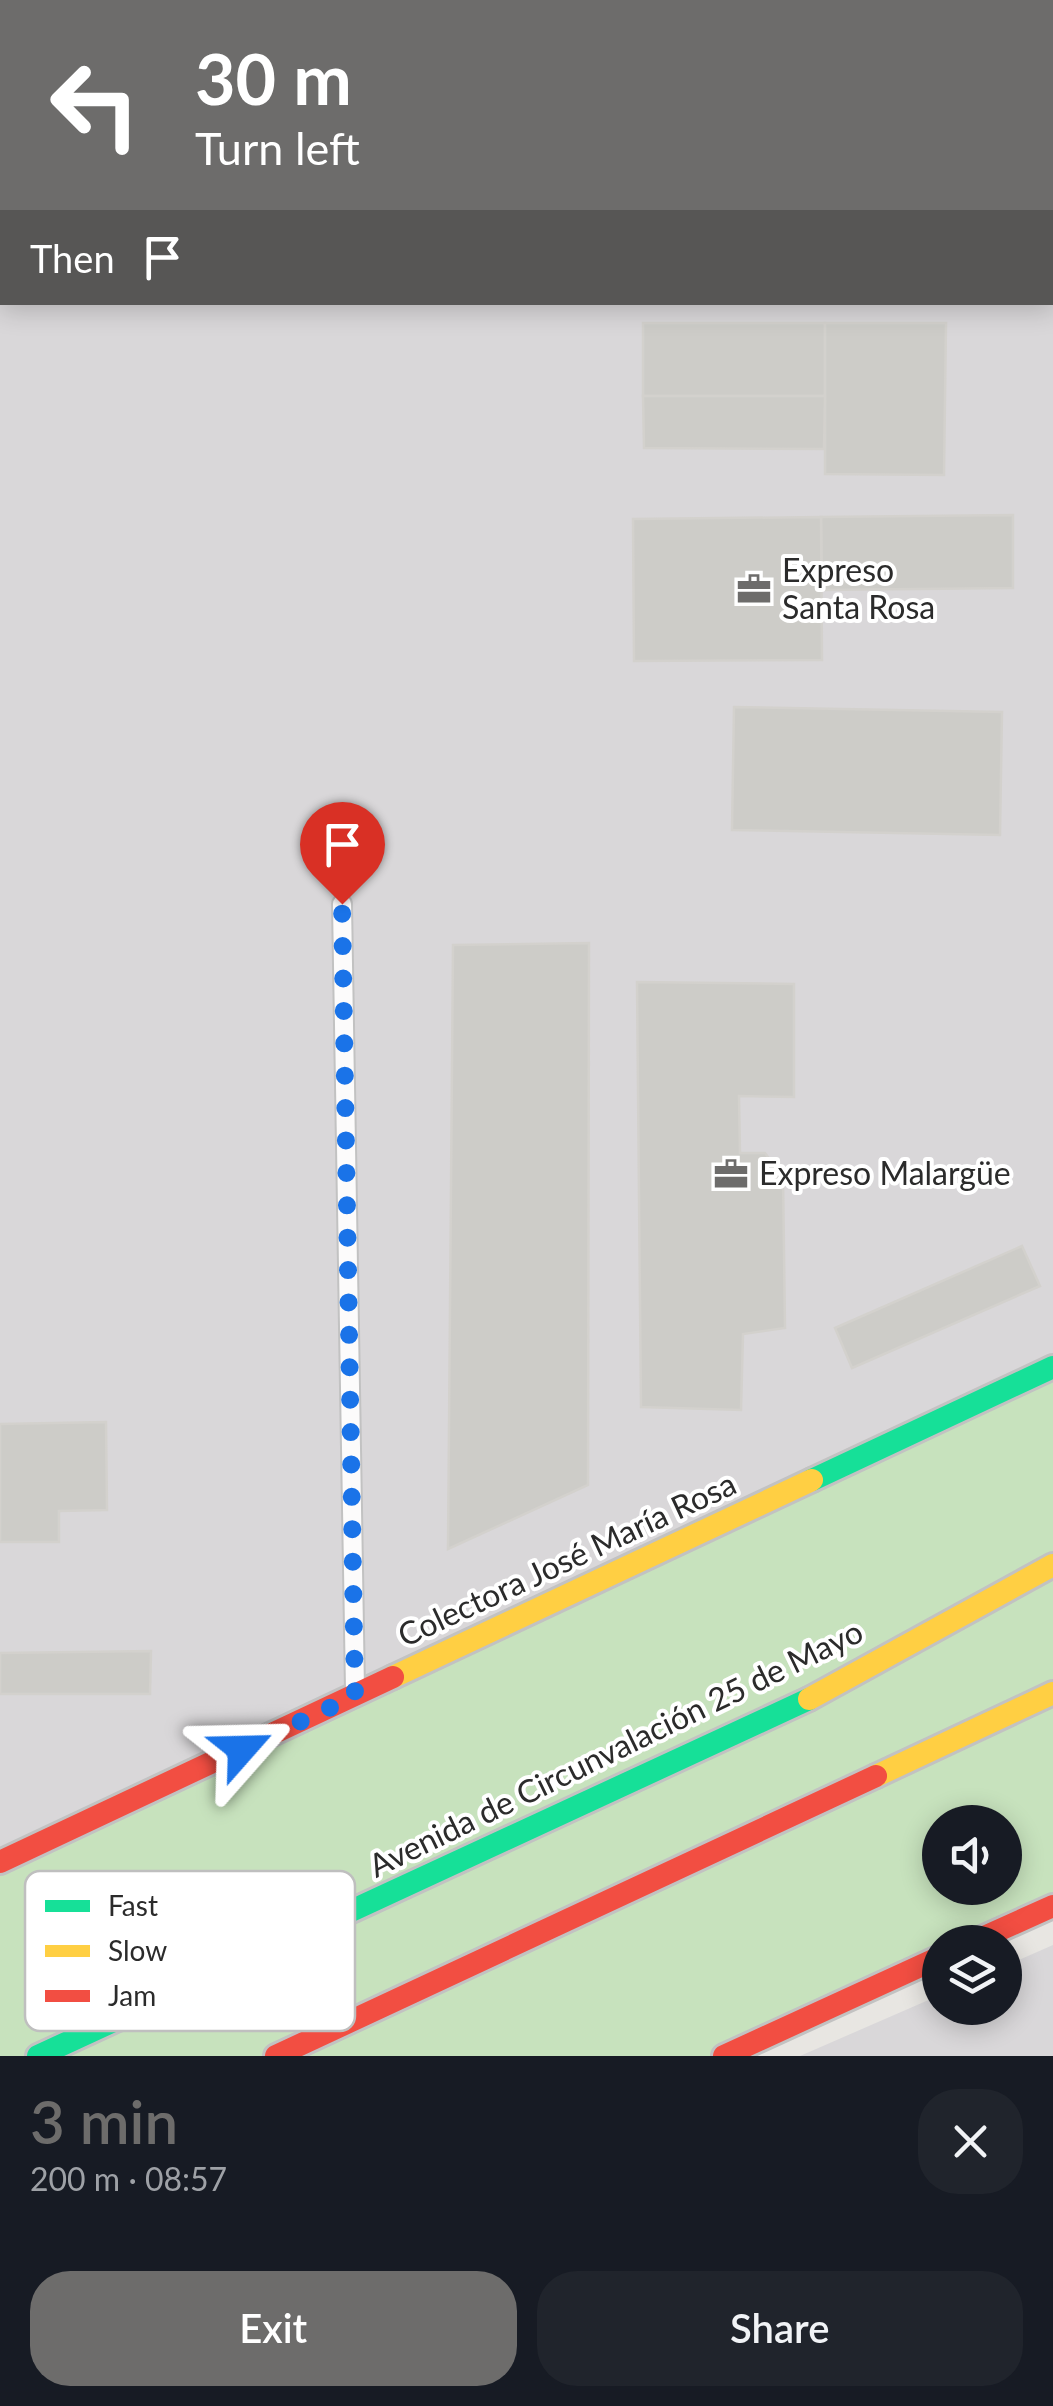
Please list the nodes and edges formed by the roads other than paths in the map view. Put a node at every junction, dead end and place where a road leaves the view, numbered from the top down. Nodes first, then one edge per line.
1 (342, 904) dead end
2 (1053, 1367) edge
3 (1053, 1565) edge
4 (1053, 1693) edge
5 (355, 1696) junction
6 (1053, 1717) edge
7 (926, 1752) junction
8 (0, 1862) edge
9 (1053, 1906) edge
10 (355, 1910) edge
11 (1010, 1925) edge
12 (922, 1965) edge
13 (355, 2019) edge
14 (92, 2031) edge
15 (329, 2031) edge
16 (38, 2056) edge
17 (276, 2056) edge
18 (724, 2056) edge

1 - 5 lane
2 - 5 main road, Colectora José María Rosa
3 - 10 main road, Avenida de Circunvalación 25 de Mayo
4 - 7 main road
5 - 8 main road, Colectora José María Rosa
6 - 7 main road
7 - 13 main road
9 - 11 main road
12 - 18 main road
14 - 16 main road, Avenida de Circunvalación 25 de Mayo
15 - 17 main road

